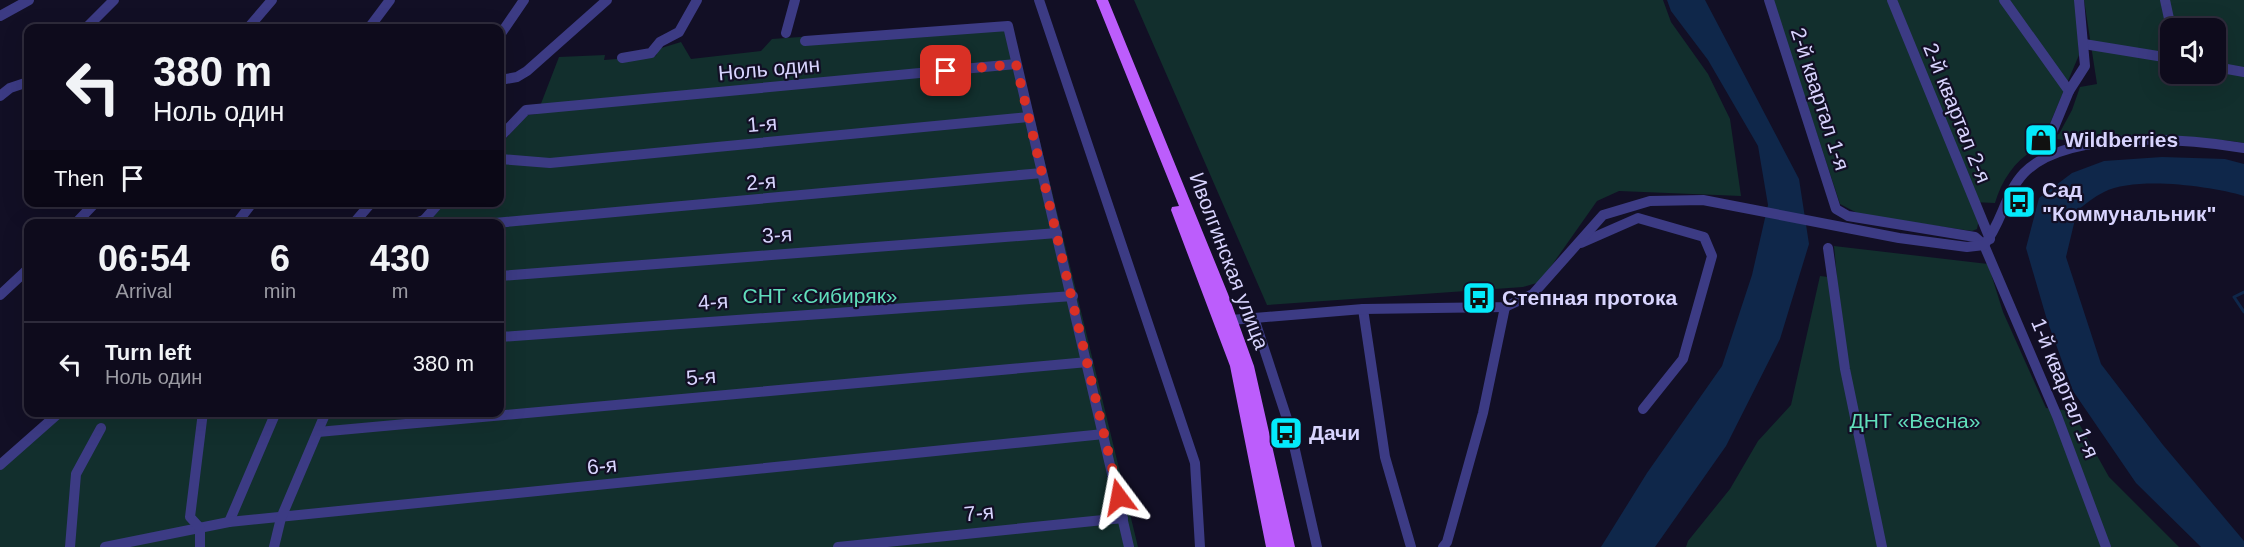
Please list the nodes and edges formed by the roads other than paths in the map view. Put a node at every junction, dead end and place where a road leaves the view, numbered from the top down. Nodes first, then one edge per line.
1 (29, 0) edge
2 (114, 0) edge
3 (272, 0) edge
4 (390, 0) edge
5 (524, 0) edge
6 (608, 0) edge
7 (697, 0) edge
8 (795, 0) edge
9 (1039, 0) edge
10 (1093, 0) edge
11 (1102, 0) edge
12 (1769, 0) edge
13 (1892, 0) edge
14 (2004, 0) edge
15 (2079, 0) edge
16 (2165, 0) edge
17 (0, 16) edge
18 (2169, 18) edge
19 (90, 24) edge
20 (251, 24) edge
21 (372, 24) edge
22 (504, 29) edge
23 (786, 33) dead end
24 (806, 41) dead end
25 (2084, 44) junction
26 (2160, 56) edge
27 (622, 58) dead end
28 (1016, 64) junction
29 (2226, 69) edge
30 (2244, 72) edge
31 (504, 79) edge
32 (24, 83) edge
33 (2069, 92) junction
34 (0, 96) edge
35 (1029, 117) junction
36 (504, 133) edge
37 (2244, 148) edge
38 (2049, 154) junction
39 (504, 159) edge
40 (1042, 173) junction
41 (91, 207) edge
42 (249, 207) edge
43 (368, 207) edge
44 (436, 207) edge
45 (80, 219) edge
46 (240, 219) edge
47 (357, 219) edge
48 (425, 219) edge
49 (504, 223) edge
50 (1057, 232) junction
51 (1987, 242) junction
52 (1578, 244) junction
53 (1828, 248) dead end
54 (24, 273) edge
55 (504, 276) edge
56 (0, 295) edge
57 (1073, 296) junction
58 (1505, 307) junction
59 (1363, 309) junction
60 (1254, 318) junction
61 (1230, 320) junction
62 (504, 337) edge
63 (1088, 362) junction
64 (1643, 409) dead end
65 (504, 415) edge
66 (54, 417) edge
67 (201, 417) edge
68 (274, 417) edge
69 (324, 417) edge
70 (483, 417) edge
71 (101, 428) dead end
72 (318, 432) junction
73 (1104, 434) junction
74 (0, 465) edge
75 (281, 518) junction
76 (1123, 518) junction
77 (229, 522) junction
78 (200, 528) junction
79 (70, 547) edge
80 (105, 547) edge
81 (200, 547) edge
82 (274, 547) edge
83 (838, 547) edge
84 (1129, 547) edge
85 (1200, 547) edge
86 (1274, 547) edge
87 (1287, 547) edge
88 (1317, 547) edge
89 (1411, 547) edge
90 (1443, 547) edge
91 (1882, 547) edge
92 (2106, 547) edge

1 - 17 street
2 - 19 street
3 - 20 street
4 - 21 street
5 - 22 street
6 - 31 street
7 - 27 street
8 - 23 street
9 - 85 street
10 - 86 main road, Иволгинская улица
11 - 61 main road, Иволгинская улица
12 - 51 street, 2-й квартал 1-я
13 - 51 street, 2-й квартал 2-я
14 - 33 street
15 - 25 street
16 - 18 street
24 - 28 street
25 - 26 street
25 - 33 street
28 - 35 street
28 - 36 street, Ноль один
29 - 30 street
32 - 34 street
33 - 38 street
35 - 39 street, 1-я
35 - 40 street
37 - 38 street
38 - 51 street
40 - 49 street, 2-я
40 - 50 street
41 - 45 street
42 - 46 street
43 - 47 street
44 - 48 street
50 - 55 street, 3-я
50 - 57 street
51 - 52 street
51 - 92 street, 1-й квартал 1-я
52 - 58 street
52 - 64 street
53 - 91 street
54 - 56 street
57 - 62 street, 4-я
57 - 63 street
58 - 59 street
58 - 90 street
59 - 60 street
59 - 89 street
60 - 61 street
60 - 88 street
61 - 87 main road, Иволгинская улица
63 - 65 street, 5-я
63 - 73 street
66 - 74 street
67 - 78 street
68 - 77 street
69 - 72 street
70 - 72 street, 5-я
71 - 79 street
72 - 75 street
73 - 75 street, 6-я
73 - 76 street
75 - 77 street, 6-я
75 - 82 street
76 - 83 street, 7-я
76 - 84 street
77 - 78 street, 6-я
78 - 80 street, 6-я
78 - 81 street

